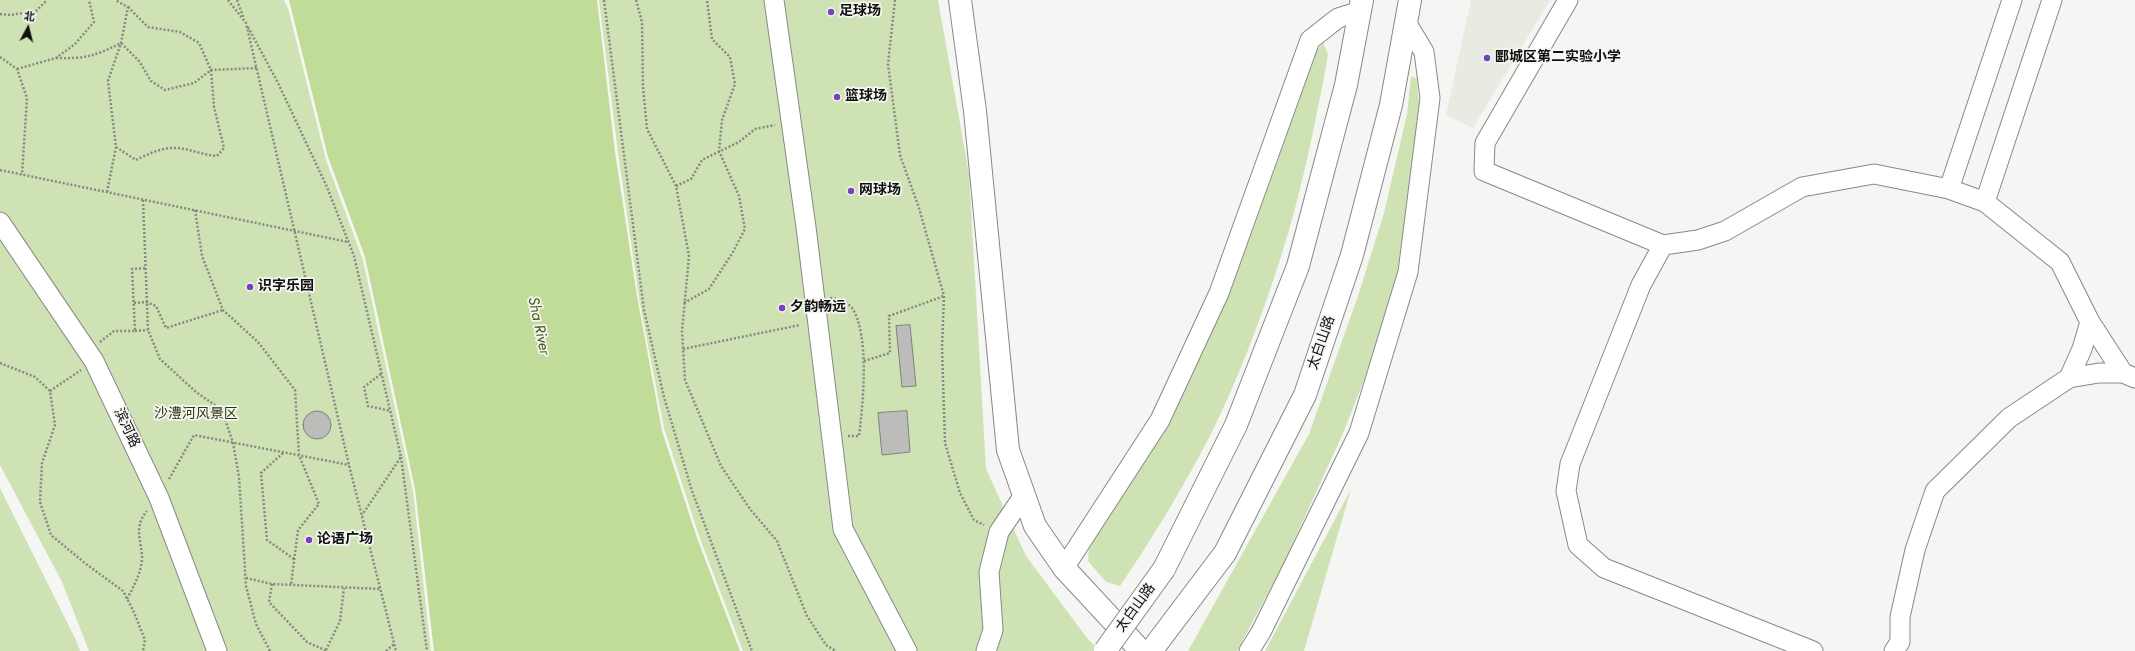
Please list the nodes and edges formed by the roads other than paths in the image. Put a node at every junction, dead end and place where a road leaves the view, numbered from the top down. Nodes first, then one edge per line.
1 (774, 0) edge
2 (960, 0) edge
3 (1412, 0) edge
4 (1568, 0) edge
5 (2012, 0) edge
6 (2052, 0) edge
7 (1361, 4) edge
8 (1406, 22) junction
9 (1949, 189) junction
10 (1985, 202) junction
11 (0, 222) edge
12 (1663, 245) junction
13 (2090, 322) junction
14 (2129, 375) edge
15 (2068, 378) junction
16 (1024, 495) junction
17 (1064, 568) junction
18 (216, 651) edge
19 (907, 651) edge
20 (986, 651) edge
21 (1105, 651) edge
22 (1141, 651) edge
23 (1151, 651) edge
24 (1249, 651) edge
25 (1813, 651) edge
26 (1894, 651) edge

1 - 19 street
2 - 16 main road
3 - 8 main road, 太白山路
4 - 12 street
5 - 9 street
6 - 10 street
7 - 17 street
7 - 21 main road, 太白山路, bridge
8 - 23 main road, 太白山路
8 - 24 street
9 - 10 street
9 - 12 street
10 - 13 street
11 - 18 street, 滨河路
12 - 25 street
13 - 14 street
13 - 15 street
14 - 15 street
15 - 26 street
16 - 17 main road
16 - 20 street
17 - 22 main road

